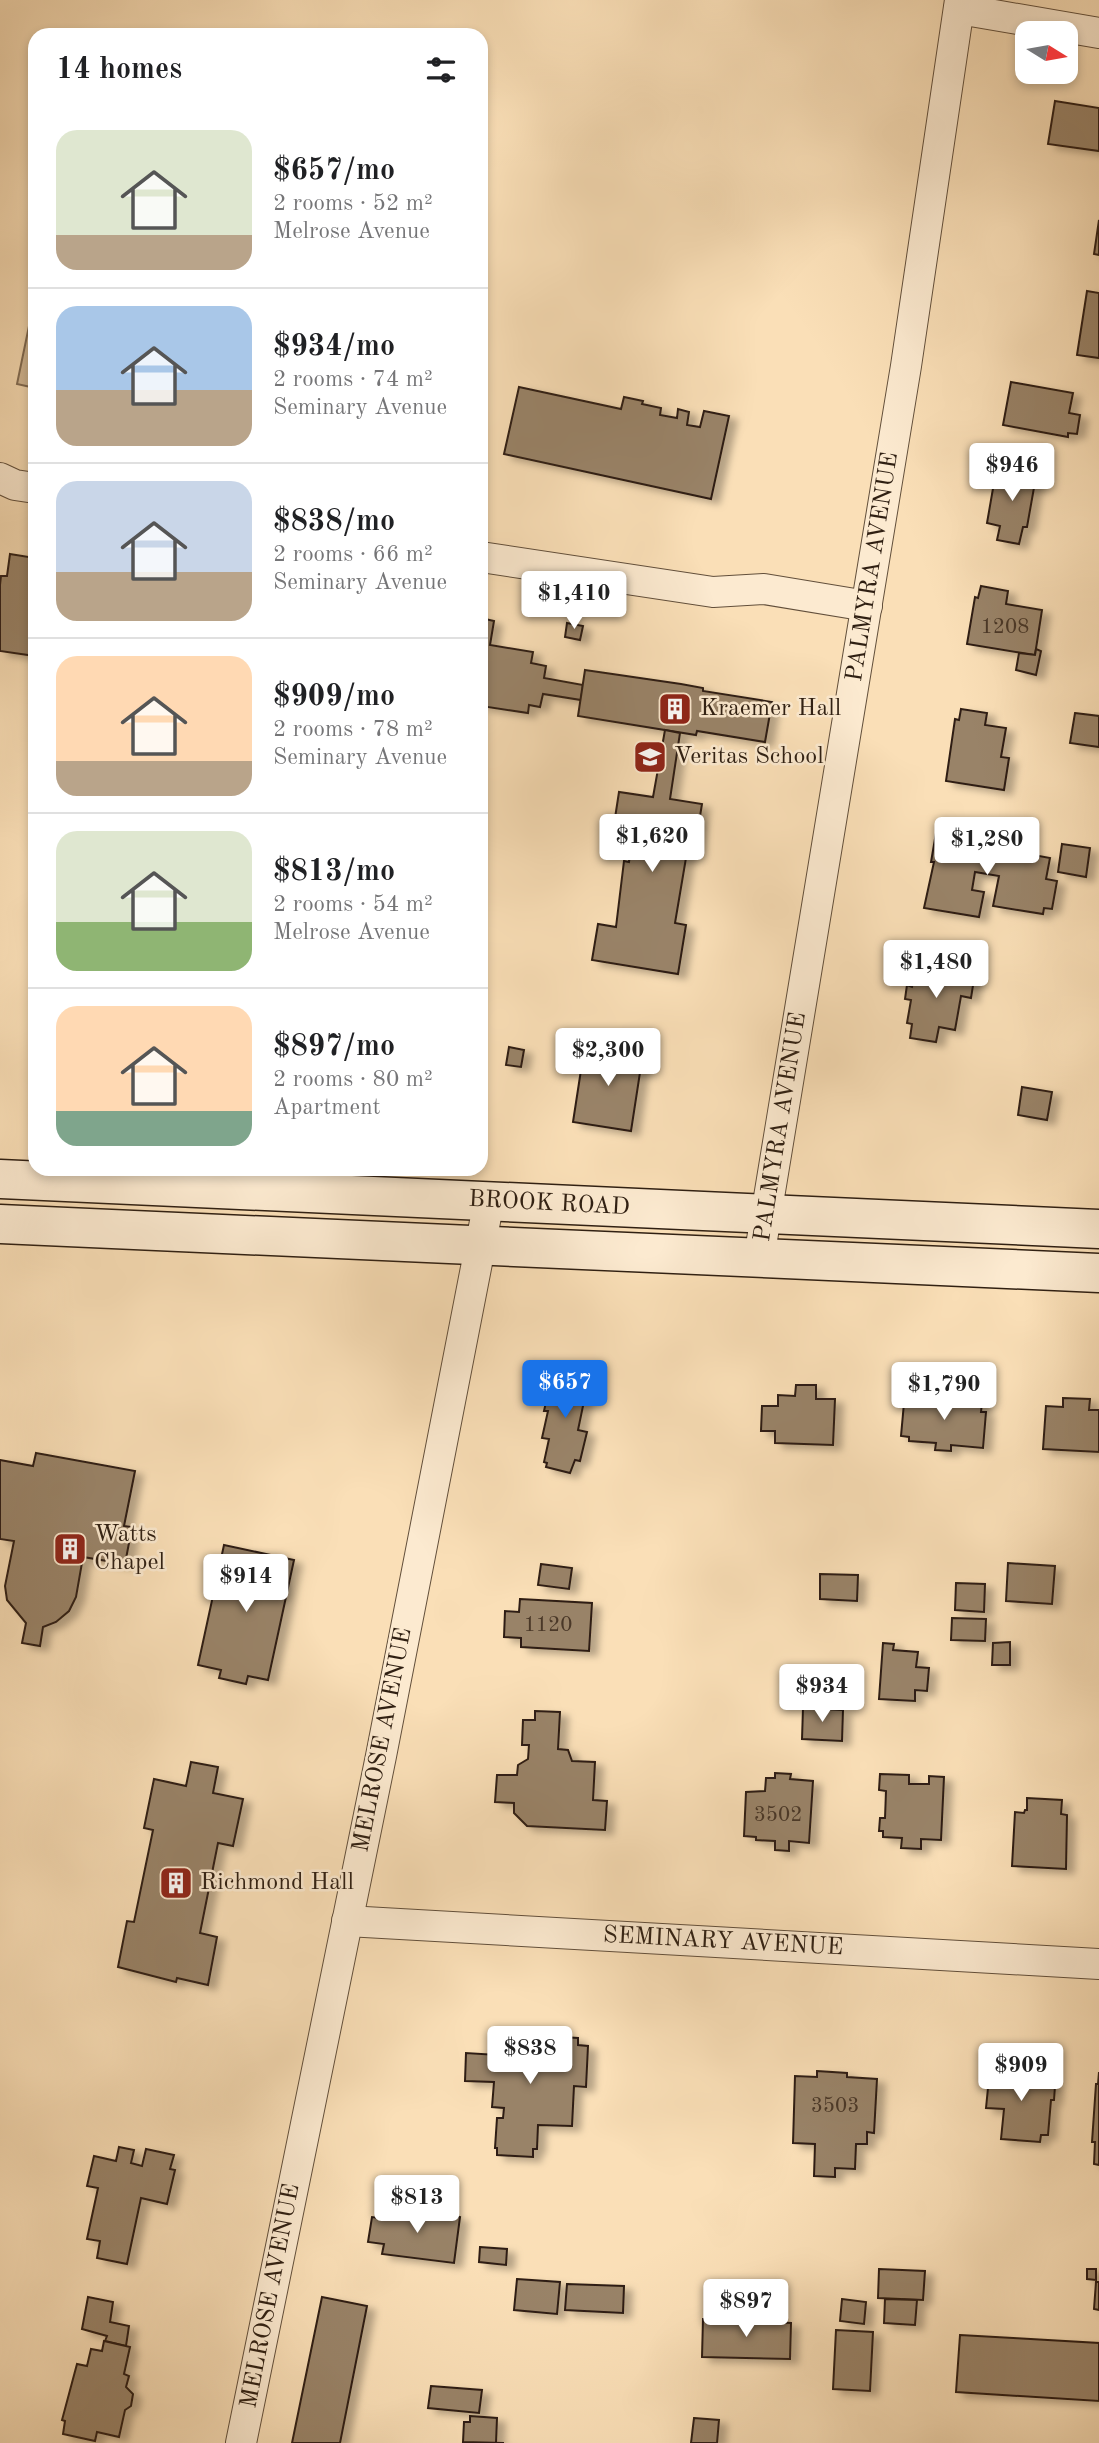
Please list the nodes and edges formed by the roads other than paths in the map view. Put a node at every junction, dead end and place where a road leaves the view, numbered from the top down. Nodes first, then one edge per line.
1 (960, 5) edge
2 (1099, 33) edge
3 (0, 478) edge
4 (28, 487) edge
5 (488, 558) edge
6 (867, 606) junction
7 (0, 1179) edge
8 (489, 1201) junction
9 (766, 1214) junction
10 (0, 1224) edge
11 (1099, 1229) edge
12 (480, 1245) junction
13 (759, 1258) junction
14 (1099, 1273) edge
15 (347, 1921) junction
16 (1099, 1964) edge
17 (241, 2443) edge

1 - 2 street
1 - 6 street, PALMYRA AVENUE
3 - 4 street
5 - 6 street
6 - 9 street, PALMYRA AVENUE
7 - 8 main road, BROOK ROAD
8 - 9 main road, BROOK ROAD
8 - 12 street, MELROSE AVENUE
9 - 11 main road, BROOK ROAD
9 - 13 street, PALMYRA AVENUE
10 - 12 main road, BROOK ROAD
12 - 13 main road, BROOK ROAD
12 - 15 street, MELROSE AVENUE
13 - 14 main road, BROOK ROAD
15 - 16 street, SEMINARY AVENUE
15 - 17 street, MELROSE AVENUE

